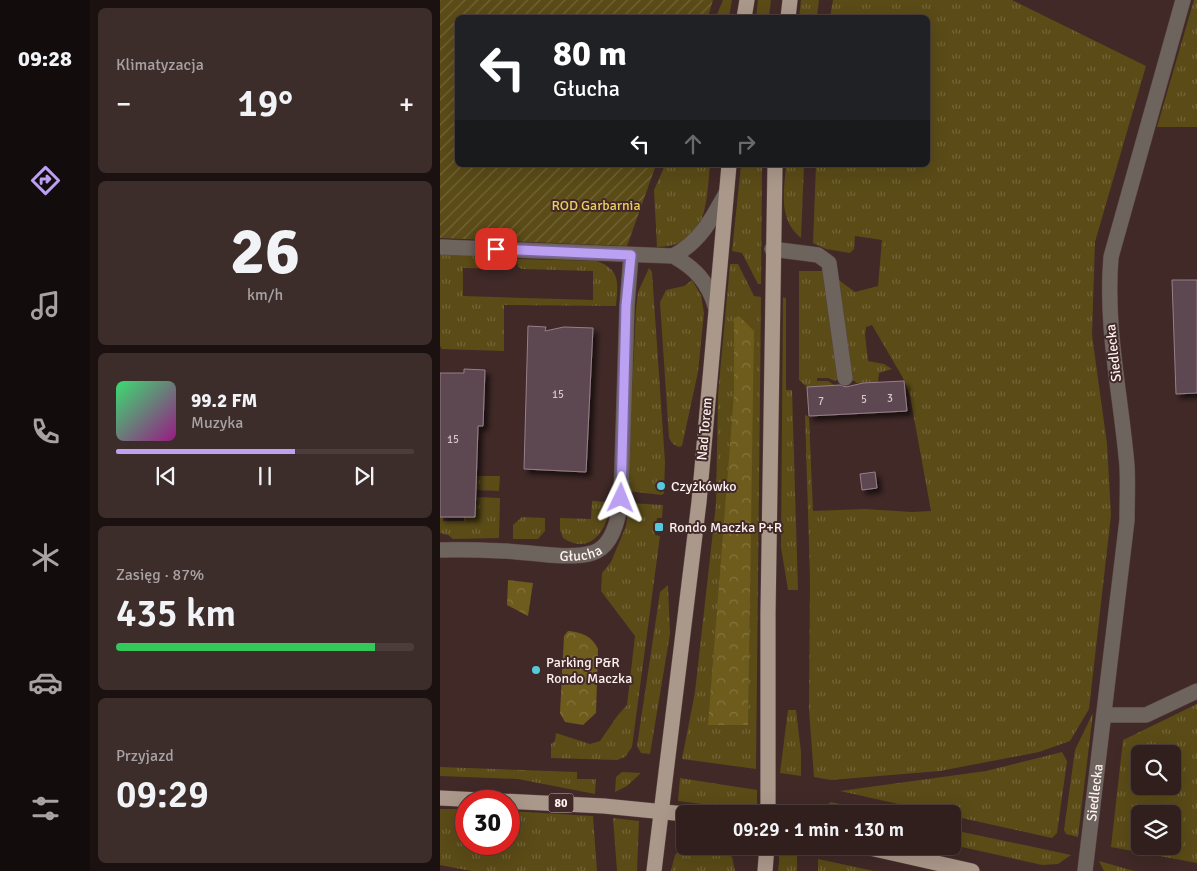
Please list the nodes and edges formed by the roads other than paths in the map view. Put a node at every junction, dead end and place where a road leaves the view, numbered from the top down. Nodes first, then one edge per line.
1 (747, 0) edge
2 (790, 0) edge
3 (1184, 0) edge
4 (744, 15) edge
5 (788, 15) edge
6 (729, 167) edge
7 (774, 167) edge
8 (726, 194) junction
9 (440, 247) edge
10 (772, 249) junction
11 (631, 255) junction
12 (673, 256) junction
13 (715, 306) junction
14 (845, 378) dead end
15 (440, 550) edge
16 (1197, 691) edge
17 (1104, 715) junction
18 (440, 798) edge
19 (768, 805) edge
20 (660, 812) junction
21 (676, 813) edge
22 (766, 855) edge
23 (900, 855) edge
24 (654, 871) edge
25 (765, 871) edge
26 (972, 871) edge
27 (1085, 871) edge

1 - 4 main road
2 - 5 main road
3 - 17 street, Siedlecka
6 - 8 main road, Nad Torem
7 - 10 main road
8 - 12 street
8 - 13 main road, Nad Torem
9 - 11 street
10 - 14 street
10 - 19 main road
11 - 12 street
11 - 15 street, Głucha
12 - 13 street
13 - 20 main road, Nad Torem
16 - 17 street
17 - 27 street, Siedlecka
18 - 20 main road, 80
20 - 21 main road, 80
20 - 24 main road, Nad Torem
22 - 25 main road
23 - 26 main road

